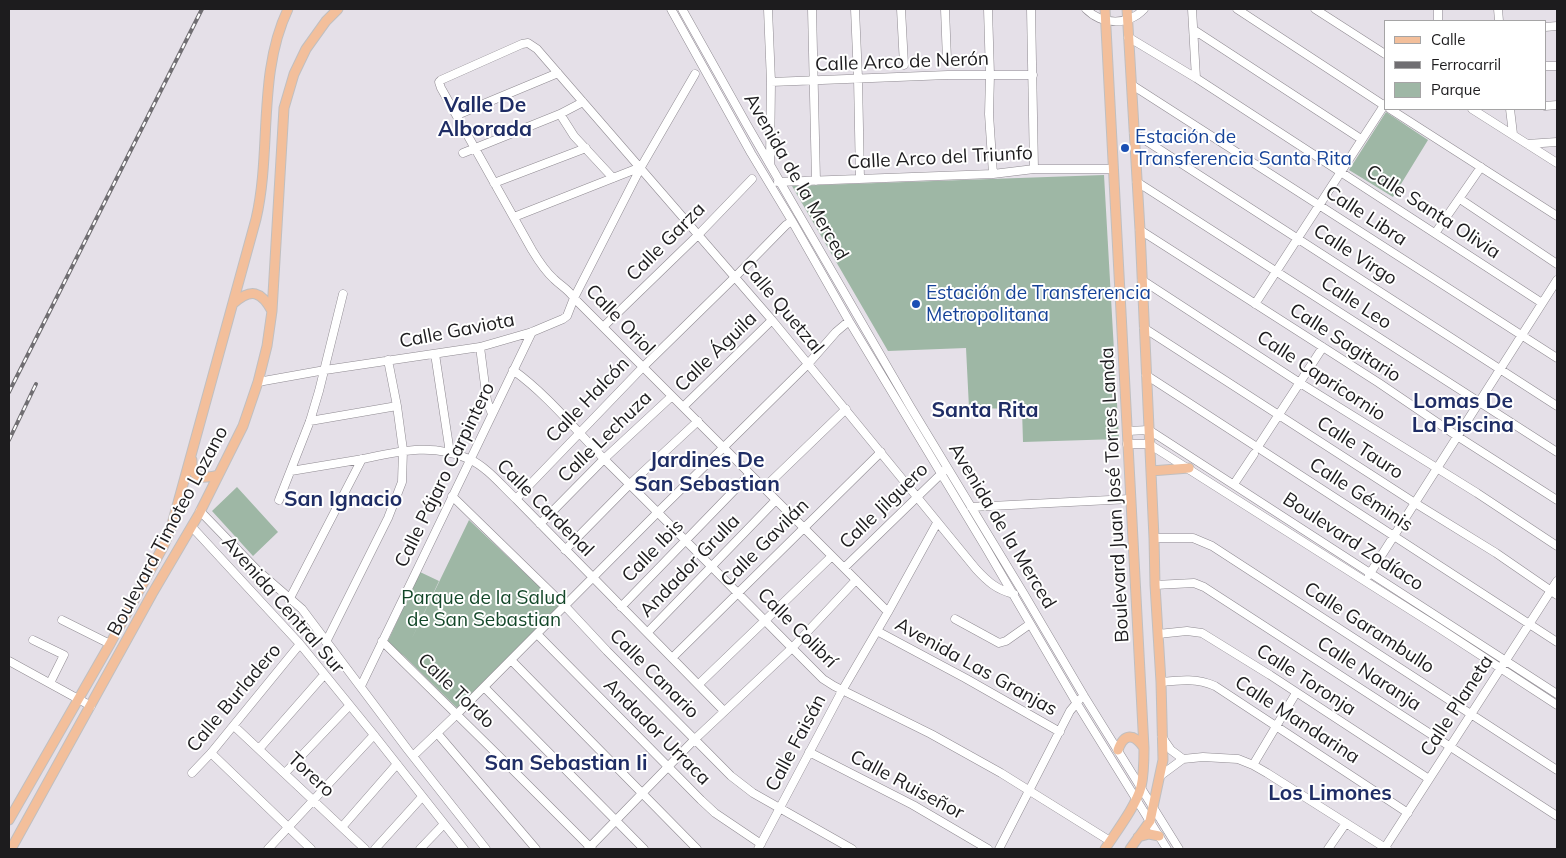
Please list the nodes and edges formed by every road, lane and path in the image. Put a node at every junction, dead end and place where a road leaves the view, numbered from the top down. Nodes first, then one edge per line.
1 (288, 9) edge
2 (338, 9) edge
3 (671, 9) edge
4 (682, 9) edge
5 (768, 9) edge
6 (812, 9) edge
7 (855, 9) edge
8 (901, 9) edge
9 (945, 9) edge
10 (988, 9) edge
11 (1031, 9) edge
12 (1086, 9) edge
13 (1105, 9) edge
14 (1127, 9) edge
15 (1144, 9) edge
16 (1192, 9) edge
17 (1236, 9) edge
18 (1315, 9) edge
19 (1128, 20) junction
20 (1105, 21) junction
21 (1194, 30) junction
22 (1128, 36) junction
23 (522, 44) joint
24 (1384, 53) edge
25 (947, 60) dead end
26 (904, 64) dead end
27 (558, 73) junction
28 (695, 74) dead end
29 (990, 75) junction
30 (1033, 75) junction
31 (858, 78) junction
32 (1196, 78) junction
33 (815, 81) junction
34 (771, 82) junction
35 (1132, 85) junction
36 (583, 102) junction
37 (1384, 104) edge
38 (1384, 106) edge
39 (1392, 110) edge
40 (1474, 110) edge
41 (1510, 110) edge
42 (560, 114) junction
43 (456, 115) junction
44 (1134, 133) junction
45 (1513, 134) junction
46 (1361, 140) junction
47 (1557, 142) edge
48 (1527, 144) junction
49 (476, 148) junction
50 (586, 148) junction
51 (463, 153) dead end
52 (770, 163) junction
53 (1557, 164) edge
54 (641, 167) junction
55 (1481, 167) junction
56 (1034, 169) junction
57 (1112, 169) junction
58 (1340, 172) junction
59 (993, 174) junction
60 (614, 178) junction
61 (752, 179) dead end
62 (860, 179) junction
63 (780, 181) junction
64 (816, 181) junction
65 (1137, 182) junction
66 (494, 183) junction
67 (771, 187) junction
68 (1460, 199) junction
69 (1319, 205) junction
70 (1557, 216) edge
71 (514, 217) junction
72 (792, 221) junction
73 (1140, 230) junction
74 (1436, 232) junction
75 (699, 234) junction
76 (1298, 238) junction
77 (1557, 264) edge
78 (1276, 271) junction
79 (736, 277) junction
80 (1142, 280) junction
81 (1557, 280) edge
82 (343, 294) dead end
83 (574, 298) junction
84 (234, 303) junction
85 (1542, 303) junction
86 (1255, 304) junction
87 (272, 311) junction
88 (772, 320) junction
89 (849, 321) junction
90 (603, 327) junction
91 (1144, 328) junction
92 (532, 332) junction
93 (1522, 336) junction
94 (480, 347) junction
95 (1323, 347) junction
96 (435, 354) junction
97 (1557, 358) edge
98 (388, 360) junction
99 (808, 364) junction
100 (643, 367) junction
101 (1501, 369) junction
102 (325, 370) junction
103 (513, 370) junction
104 (1146, 375) junction
105 (258, 382) junction
106 (1300, 383) junction
107 (672, 396) junction
108 (1479, 402) junction
109 (397, 406) junction
110 (1557, 406) edge
111 (683, 407) junction
112 (846, 409) junction
113 (492, 414) junction
114 (1279, 414) junction
115 (310, 421) junction
116 (698, 421) junction
117 (1149, 430) junction
118 (1127, 431) junction
119 (579, 433) junction
120 (1457, 436) junction
121 (1127, 444) junction
122 (1149, 444) junction
123 (194, 447) junction
124 (723, 447) junction
125 (403, 450) junction
126 (1255, 451) junction
127 (881, 452) junction
128 (1557, 452) edge
129 (450, 453) junction
130 (362, 459) junction
131 (604, 459) junction
132 (470, 460) junction
133 (947, 468) junction
134 (1189, 468) junction
135 (1436, 469) junction
136 (291, 471) junction
137 (1150, 471) junction
138 (750, 474) junction
139 (940, 474) junction
140 (218, 475) junction
141 (630, 484) junction
142 (1234, 484) junction
143 (764, 488) junction
144 (452, 496) junction
145 (917, 496) junction
146 (516, 499) junction
147 (1130, 499) junction
148 (279, 500) dead end
149 (776, 500) junction
150 (1557, 500) edge
151 (1415, 503) junction
152 (972, 507) junction
153 (658, 512) junction
154 (197, 518) junction
155 (937, 523) junction
156 (540, 524) junction
157 (804, 528) junction
158 (1394, 536) junction
159 (1154, 538) junction
160 (685, 540) junction
161 (1557, 546) edge
162 (565, 550) junction
163 (832, 556) junction
164 (712, 567) junction
165 (844, 568) junction
166 (1370, 573) junction
167 (593, 578) junction
168 (856, 580) junction
169 (1365, 581) junction
170 (1557, 581) edge
171 (1155, 585) junction
172 (738, 592) junction
173 (1554, 593) edge
174 (1014, 594) junction
175 (289, 600) junction
176 (565, 606) junction
177 (622, 607) junction
178 (888, 612) junction
179 (766, 619) junction
180 (955, 619) dead end
181 (62, 620) dead end
182 (1030, 624) junction
183 (1529, 624) junction
184 (877, 631) junction
185 (648, 632) junction
186 (537, 634) junction
187 (1158, 634) junction
188 (33, 640) dead end
189 (326, 642) junction
190 (382, 642) junction
191 (1557, 642) edge
192 (110, 644) junction
193 (300, 644) junction
194 (792, 648) junction
195 (672, 658) junction
196 (511, 660) junction
197 (9, 661) edge
198 (1506, 661) junction
199 (1501, 669) junction
200 (324, 675) junction
201 (50, 682) junction
202 (1161, 682) junction
203 (699, 684) junction
204 (361, 686) junction
205 (484, 687) junction
206 (843, 689) junction
207 (1296, 693) junction
208 (1557, 694) edge
209 (1084, 696) junction
210 (78, 699) junction
211 (1076, 702) junction
212 (1557, 705) edge
213 (91, 706) junction
214 (349, 706) junction
215 (724, 711) junction
216 (457, 714) junction
217 (1471, 714) junction
218 (1276, 725) junction
219 (234, 726) junction
220 (60, 731) junction
221 (1060, 732) junction
222 (437, 733) junction
223 (374, 735) junction
224 (1162, 737) junction
225 (74, 738) junction
226 (695, 739) junction
227 (1450, 747) junction
228 (1144, 748) junction
229 (259, 749) junction
230 (1118, 750) junction
231 (809, 752) junction
232 (211, 753) junction
233 (413, 756) junction
234 (1183, 759) junction
235 (397, 764) junction
236 (1254, 765) junction
237 (668, 767) junction
238 (1557, 770) edge
239 (192, 773) dead end
240 (286, 773) junction
241 (1160, 776) junction
242 (1429, 779) junction
243 (1141, 788) junction
244 (1029, 792) junction
245 (642, 794) junction
246 (422, 797) junction
247 (1136, 798) junction
248 (314, 800) junction
249 (1153, 808) junction
250 (780, 809) junction
251 (1408, 812) junction
252 (1557, 816) edge
253 (9, 820) edge
254 (616, 821) junction
255 (1150, 822) junction
256 (1346, 823) junction
257 (444, 824) junction
258 (288, 827) junction
259 (342, 827) junction
260 (1159, 836) junction
261 (1138, 837) junction
262 (1108, 845) edge
263 (760, 846) edge
264 (11, 849) edge
265 (268, 849) edge
266 (311, 849) edge
267 (365, 849) edge
268 (375, 849) edge
269 (420, 849) edge
270 (464, 849) edge
271 (486, 849) edge
272 (536, 849) edge
273 (590, 849) edge
274 (644, 849) edge
275 (697, 849) edge
276 (852, 849) edge
277 (988, 849) edge
278 (1000, 849) edge
279 (1130, 849) edge
280 (1166, 849) edge
281 (1179, 849) edge
282 (1328, 849) edge
283 (1386, 849) edge

1 - 84 main road, Boulevard Timoteo Lozano
2 - 87 main road, Boulevard Timoteo Lozano
3 - 67 street, Avenida de la Merced
4 - 52 street, Avenida de la Merced
5 - 34 street
6 - 33 street
7 - 31 street
8 - 26 street
9 - 25 street
10 - 29 street
11 - 30 street
12 - 20 street
13 - 20 main road, Boulevard Juan José Torres Landa
14 - 19 main road, Boulevard Juan José Torres Landa
15 - 19 street
16 - 21 street
17 - 37 street
18 - 24 street
19 - 20 street
19 - 22 main road, Boulevard Juan José Torres Landa
20 - 57 main road, Boulevard Juan José Torres Landa
21 - 32 street
21 - 46 street
22 - 32 street, Calle Santa Olivia
22 - 35 main road, Boulevard Juan José Torres Landa
23 - 27 street, Calle Quetzal
23 - 43 street, Calle Oriol
27 - 36 street, Calle Quetzal
27 - 43 street
28 - 54 street, Calle Gaviota
29 - 30 street, Calle Arco de Nerón
29 - 31 street, Calle Arco de Nerón
29 - 59 street
30 - 56 street
31 - 33 street, Calle Arco de Nerón
31 - 62 street
32 - 58 street, Calle Santa Olivia
33 - 34 street, Calle Arco de Nerón
33 - 64 street
34 - 52 street
35 - 44 main road, Boulevard Juan José Torres Landa
35 - 69 street, Calle Libra
36 - 42 street
36 - 54 street, Calle Quetzal
38 - 46 street
39 - 55 street
40 - 45 street
41 - 45 street
42 - 49 street
42 - 50 street
43 - 49 street, Calle Oriol
44 - 65 main road, Boulevard Juan José Torres Landa
44 - 76 street, Calle Virgo
45 - 48 street
46 - 58 street
47 - 48 street
48 - 53 street
49 - 51 street
49 - 66 street, Calle Oriol
50 - 60 street
50 - 66 street
52 - 63 street, Avenida de la Merced
54 - 60 street
54 - 75 street, Calle Quetzal
54 - 83 street, Calle Gaviota
55 - 68 street
55 - 70 street
56 - 57 street, Calle Arco del Triunfo
56 - 59 street, Calle Arco del Triunfo
57 - 118 main road, Boulevard Juan José Torres Landa
58 - 69 street
58 - 74 street, Calle Santa Olivia
59 - 62 street, Calle Arco del Triunfo
60 - 71 street
61 - 75 street, Calle Garza
62 - 64 street, Calle Arco del Triunfo
63 - 64 street, Calle Arco del Triunfo
63 - 67 street
63 - 133 street, Avenida de la Merced
65 - 73 main road, Boulevard Juan José Torres Landa
65 - 78 street, Calle Leo
66 - 71 street, Calle Oriol
67 - 72 street, Avenida de la Merced
68 - 74 street
68 - 77 street
69 - 76 street
69 - 93 street, Calle Libra
71 - 83 street, Calle Oriol
72 - 79 street, Calle Halcón
72 - 89 street, Avenida de la Merced
73 - 80 main road, Boulevard Juan José Torres Landa
73 - 86 street, Calle Sagitario
74 - 85 street, Calle Santa Olivia
75 - 79 street, Calle Quetzal
75 - 90 street, Calle Garza
76 - 78 street
76 - 101 street, Calle Virgo
78 - 86 street
78 - 108 street, Calle Leo
79 - 88 street, Calle Quetzal
79 - 100 street, Calle Halcón
80 - 91 main road, Boulevard Juan José Torres Landa
80 - 106 street, Calle Capricornio
81 - 85 street
82 - 102 street
83 - 90 street, Calle Oriol
83 - 92 street, Calle Gaviota
84 - 87 main road
84 - 123 main road, Boulevard Timoteo Lozano
85 - 93 street
86 - 95 street, Calle Sagitario
87 - 105 main road, Boulevard Timoteo Lozano
88 - 99 street, Calle Quetzal
88 - 111 street, Calle Águila
89 - 99 street
89 - 139 street, Avenida de la Merced
90 - 100 street, Calle Oriol
91 - 104 main road, Boulevard Juan José Torres Landa
91 - 114 street, Calle Tauro
92 - 94 street, Calle Gaviota
92 - 103 street, Calle Pájaro Carpintero
93 - 97 street, Calle Libra
93 - 101 street
94 - 96 street, Calle Gaviota
94 - 113 street
95 - 106 street
95 - 120 street, Calle Sagitario
96 - 98 street, Calle Gaviota
96 - 129 street
98 - 102 street, Calle Gaviota
98 - 109 street
99 - 112 street, Calle Quetzal
99 - 124 street
100 - 107 street, Calle Oriol
100 - 119 street, Calle Halcón
101 - 108 street
101 - 110 street, Calle Virgo
102 - 105 street, Calle Gaviota
102 - 115 street
103 - 113 street, Calle Pájaro Carpintero
103 - 119 street, Calle Colibrí
104 - 117 main road, Boulevard Juan José Torres Landa
104 - 126 street, Calle Géminis
105 - 140 main road, Boulevard Timoteo Lozano
106 - 114 street
106 - 135 street, Calle Capricornio
107 - 111 street, Calle Oriol
107 - 131 street, Calle Lechuza
108 - 120 street
108 - 128 street, Calle Leo
109 - 115 street
109 - 125 street
111 - 116 street, Calle Oriol
112 - 127 street, Calle Quetzal
112 - 143 street
113 - 132 street, Calle Pájaro Carpintero
114 - 126 street
114 - 151 street, Calle Tauro
115 - 136 street
116 - 124 street, Calle Oriol
116 - 141 street
117 - 118 street
117 - 122 main road, Boulevard Juan José Torres Landa
117 - 142 street, Boulevard Zodíaco
118 - 121 main road, Boulevard Juan José Torres Landa
119 - 131 street, Calle Colibrí
119 - 146 street, Calle Halcón
120 - 135 street
120 - 150 street, Calle Sagitario
121 - 122 street
121 - 147 main road, Boulevard Juan José Torres Landa
122 - 134 street, Boulevard Zodíaco
122 - 137 main road, Boulevard Juan José Torres Landa
123 - 140 main road
123 - 192 main road, Boulevard Timoteo Lozano
124 - 138 street, Calle Oriol
124 - 153 street
125 - 129 street, Calle Cardenal
125 - 130 street, Calle Cardenal
125 - 189 street
126 - 142 street
126 - 158 street, Calle Géminis
127 - 145 street, Calle Quetzal
127 - 157 street, Calle Gavilán
129 - 132 street, Calle Cardenal
130 - 136 street, Calle Cardenal
130 - 175 street
131 - 141 street, Calle Colibrí
131 - 156 street, Calle Lechuza
132 - 144 street, Calle Pájaro Carpintero
132 - 146 street, Calle Cardenal
133 - 139 street, Calle Jilguero
133 - 152 street, Avenida de la Merced
134 - 137 main road
134 - 169 street, Boulevard Zodíaco
135 - 151 street
135 - 161 street, Calle Capricornio
136 - 148 street
137 - 159 main road, Boulevard Juan José Torres Landa
138 - 143 street, Calle Oriol
138 - 160 street, Calle Ibis
139 - 145 street, Calle Jilguero
139 - 174 street, Avenida de la Merced
140 - 154 main road, Boulevard Timoteo Lozano
141 - 153 street, Calle Colibrí
141 - 162 street
142 - 166 street, Boulevard Zodíaco
143 - 149 street, Calle Oriol
144 - 176 street, Calle Canario
144 - 190 street, Calle Pájaro Carpintero
145 - 155 street, Calle Quetzal
145 - 165 street, Calle Jilguero
146 - 156 street, Calle Cardenal
147 - 152 street
147 - 228 main road, Boulevard Juan José Torres Landa
149 - 157 street, Calle Oriol
149 - 164 street, Andador Grulla
151 - 158 street
151 - 173 street, Calle Tauro
152 - 209 street, Avenida de la Merced
153 - 160 street, Calle Colibrí
153 - 167 street
154 - 175 street
154 - 193 street, Avenida Central Sur
154 - 213 main road, Boulevard Timoteo Lozano
155 - 174 street, Calle Quetzal
155 - 178 street, Calle Faisán
156 - 162 street, Calle Cardenal
157 - 163 street, Calle Oriol
157 - 172 street, Calle Gavilán
158 - 166 street
158 - 183 street, Calle Géminis
159 - 171 main road, Boulevard Juan José Torres Landa
159 - 217 street, Calle Garambullo
160 - 164 street, Calle Colibrí
160 - 177 street, Calle Ibis
162 - 167 street, Calle Cardenal
163 - 165 street, Calle Oriol
163 - 179 street
164 - 172 street, Calle Colibrí
164 - 185 street, Andador Grulla
165 - 168 street, Calle Oriol
166 - 169 street
166 - 198 street, Boulevard Zodíaco
167 - 176 street
167 - 177 street, Calle Cardenal
168 - 178 street, Calle Oriol
168 - 194 street
169 - 199 street, Boulevard Zodíaco
170 - 173 street, Calle Planeta
171 - 187 main road, Boulevard Juan José Torres Landa
171 - 227 street, Calle Naranja
172 - 179 street, Calle Colibrí
172 - 195 street, Calle Gavilán
173 - 183 street, Calle Planeta
174 - 182 street, Avenida de la Merced
175 - 189 street
176 - 186 street
176 - 226 street, Calle Canario
177 - 185 street, Calle Cardenal
178 - 184 street, Calle Faisán
179 - 194 street, Calle Colibrí
179 - 203 street
180 - 182 street
181 - 192 street
182 - 211 street, Avenida de la Merced
183 - 191 street, Calle Géminis
183 - 198 street, Calle Planeta
184 - 206 street, Calle Faisán
184 - 221 street, Avenida Las Granjas
185 - 195 street, Calle Cardenal
186 - 196 street
186 - 237 street, Andador Urraca
187 - 202 main road, Boulevard Juan José Torres Landa
187 - 207 street, Calle Toronja
188 - 201 street
189 - 204 street
190 - 204 street, Calle Pájaro Carpintero
190 - 216 street, Calle Tordo
192 - 210 main road, Boulevard Timoteo Lozano
193 - 200 street, Avenida Central Sur
193 - 219 street, Calle Burladero
194 - 206 street, Calle Colibrí
194 - 215 street
195 - 203 street, Calle Cardenal
196 - 205 street
196 - 245 street
197 - 201 street
198 - 199 street, Calle Planeta
198 - 208 street, Boulevard Zodíaco
199 - 212 street, Boulevard Zodíaco
199 - 217 street, Calle Planeta
200 - 214 street, Avenida Central Sur
200 - 229 street
201 - 210 street
202 - 218 street, Calle Mandarina
202 - 224 main road, Boulevard Juan José Torres Landa
203 - 215 street, Calle Cardenal
204 - 233 street
205 - 216 street
205 - 254 street
206 - 231 street, Calle Faisán
206 - 244 street, Calle Colibrí
207 - 218 street
207 - 242 street, Calle Toronja
209 - 211 street
209 - 230 street, Avenida de la Merced
210 - 213 street
210 - 220 main road, Boulevard Timoteo Lozano
211 - 221 street
211 - 247 street, Avenida de la Merced
213 - 225 main road, Boulevard Timoteo Lozano
214 - 223 street, Avenida Central Sur
214 - 240 street
215 - 226 street
216 - 222 street
216 - 273 street, Calle Tordo
217 - 227 street, Calle Planeta
217 - 238 street, Calle Garambullo
218 - 236 street
218 - 251 street, Calle Mandarina
219 - 229 street, Torero
219 - 232 street, Calle Burladero
220 - 225 main road
220 - 253 main road, Boulevard Timoteo Lozano
221 - 244 street
222 - 233 street
222 - 272 street
223 - 235 street, Avenida Central Sur
223 - 248 street
224 - 234 street
224 - 241 main road, Boulevard Juan José Torres Landa
225 - 264 main road, Boulevard Timoteo Lozano
226 - 237 street
226 - 250 street, Calle Canario
227 - 242 street, Calle Planeta
227 - 252 street, Calle Naranja
228 - 230 main road
228 - 243 main road, Boulevard Juan José Torres Landa
229 - 240 street, Torero
230 - 243 street, Avenida de la Merced
231 - 250 street, Calle Faisán
231 - 277 street, Calle Ruiseñor
232 - 239 street, Calle Burladero
232 - 258 street
233 - 271 street
234 - 236 street
234 - 241 street
235 - 246 street, Avenida Central Sur
235 - 259 street
236 - 256 street
237 - 245 street
237 - 263 street, Andador Urraca
240 - 248 street, Torero
241 - 249 main road, Boulevard Juan José Torres Landa
242 - 251 street, Calle Planeta
243 - 247 main road, Boulevard Juan José Torres Landa
243 - 249 street, Avenida de la Merced
244 - 262 street, Calle Colibrí
244 - 278 street
245 - 254 street
245 - 275 street
246 - 257 street, Avenida Central Sur
246 - 268 street
247 - 255 street, Avenida de la Merced
247 - 262 main road, Boulevard Juan José Torres Landa
248 - 258 street
248 - 259 street, Torero
249 - 255 main road, Boulevard Juan José Torres Landa
249 - 281 street, Avenida de la Merced
250 - 263 street, Calle Faisán
250 - 276 street, Calle Canario
251 - 283 street, Calle Planeta
254 - 273 street
254 - 274 street
255 - 260 street, Avenida de la Merced
255 - 261 main road, Boulevard Juan José Torres Landa
256 - 282 street
256 - 283 street
257 - 269 street
257 - 270 street, Avenida Central Sur
258 - 265 street
258 - 266 street
259 - 267 street, Torero
260 - 261 main road
260 - 280 street, Avenida de la Merced
261 - 279 main road, Boulevard Juan José Torres Landa

